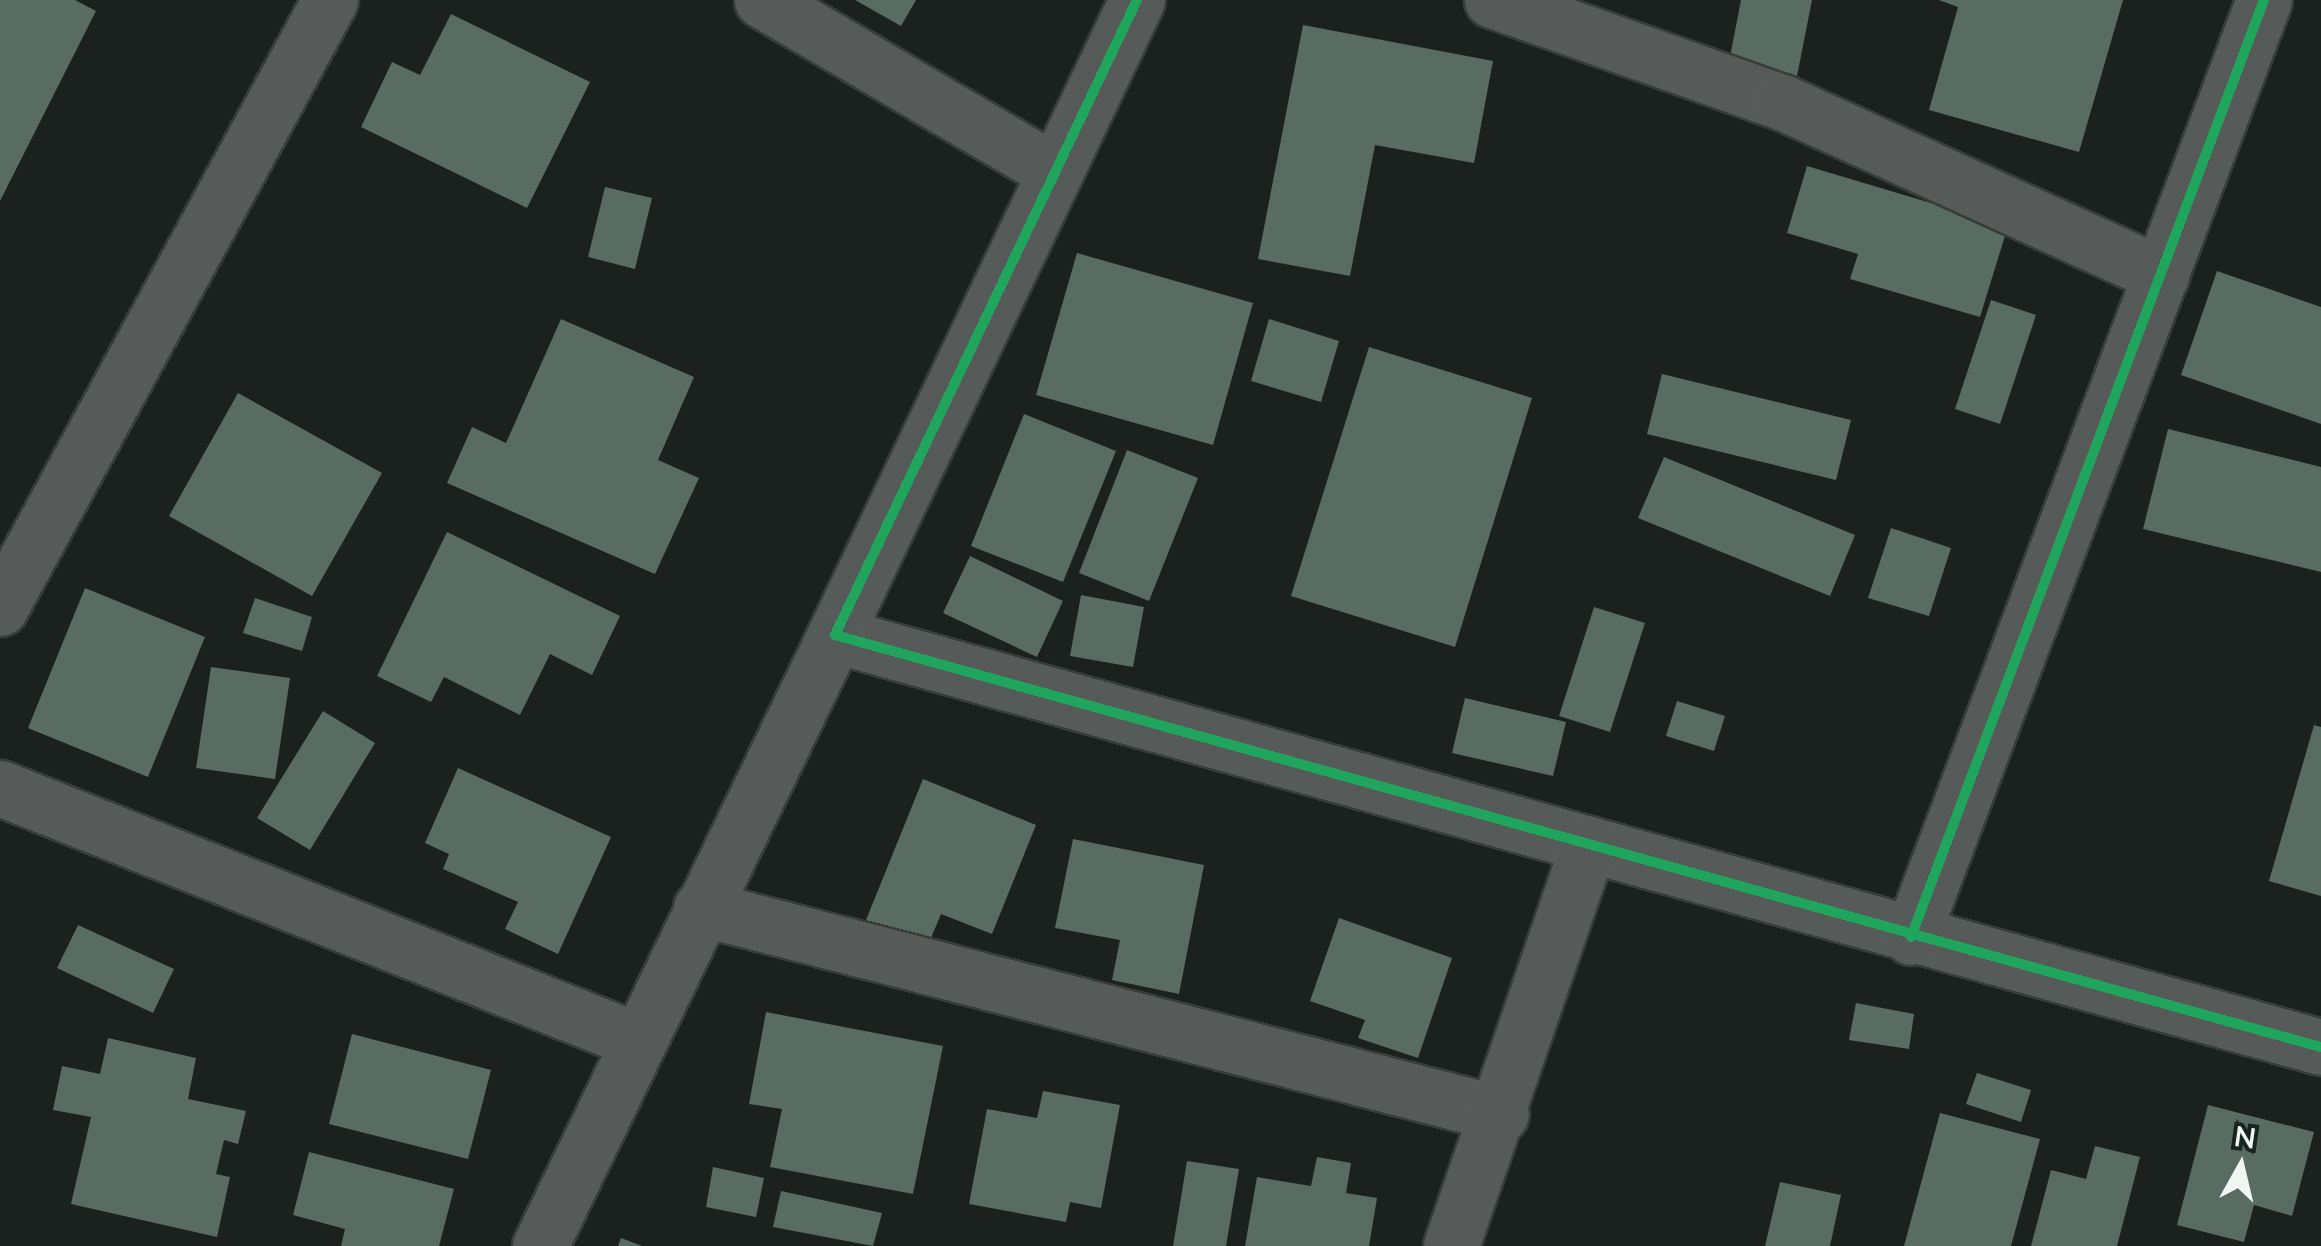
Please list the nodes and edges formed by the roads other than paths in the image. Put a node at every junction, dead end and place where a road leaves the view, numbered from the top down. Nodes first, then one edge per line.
1 (330, 0) edge
2 (762, 0) edge
3 (1137, 0) edge
4 (1492, 0) edge
5 (2264, 0) edge
6 (1055, 172) junction
7 (2161, 275) junction
8 (0, 608) edge
9 (835, 635) junction
10 (0, 788) edge
11 (1589, 844) junction
12 (702, 908) junction
13 (1911, 937) junction
14 (636, 1040) junction
15 (2321, 1047) edge
16 (1501, 1114) junction
17 (540, 1246) edge
18 (1450, 1246) edge

1 - 8 street
2 - 6 street
3 - 6 street
4 - 7 street
5 - 7 street
6 - 9 street
7 - 13 street
9 - 11 street
9 - 12 street
10 - 14 street
11 - 13 street
11 - 16 street
12 - 14 street
12 - 16 street
13 - 15 street
14 - 17 street
16 - 18 street

